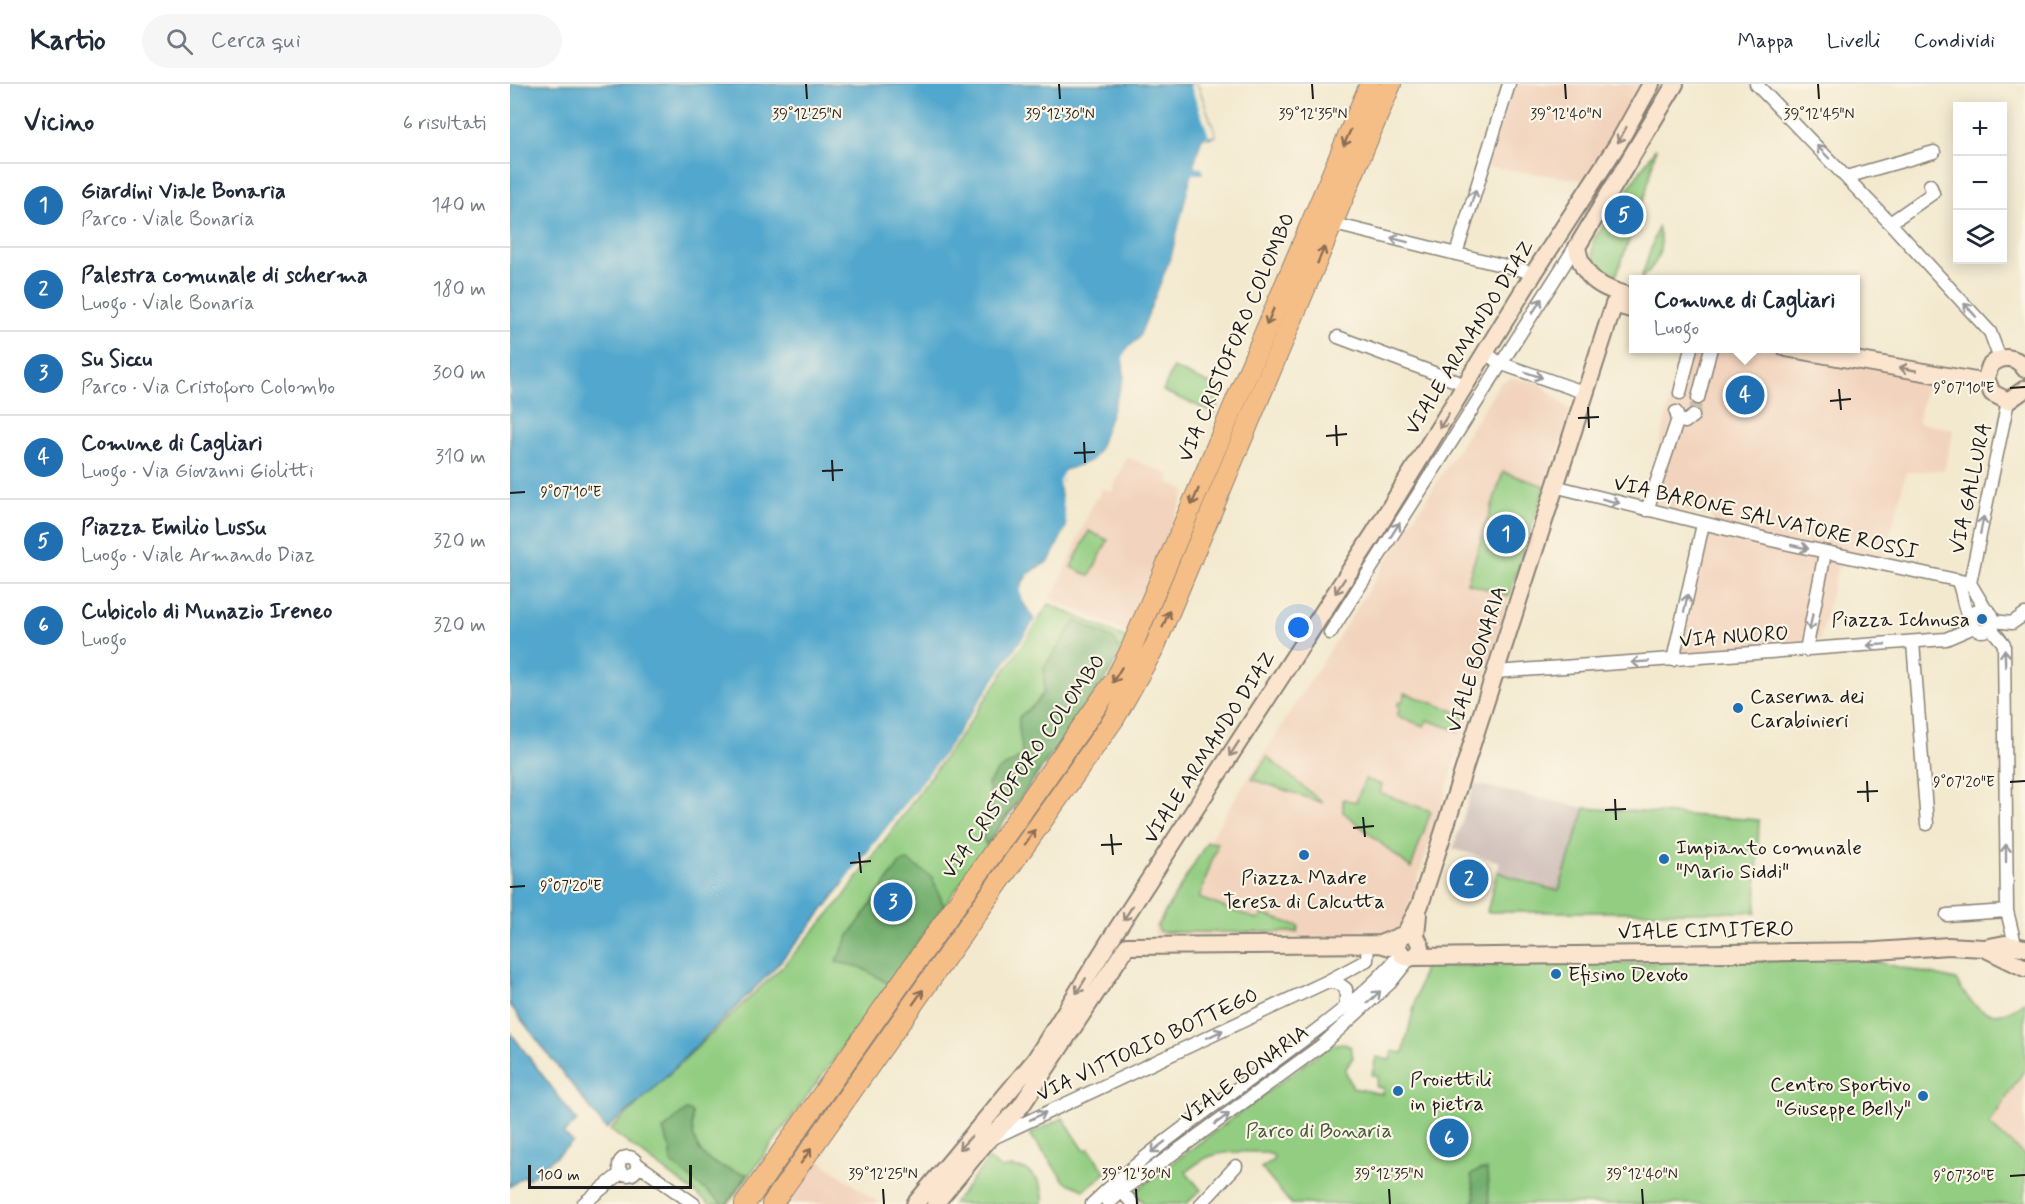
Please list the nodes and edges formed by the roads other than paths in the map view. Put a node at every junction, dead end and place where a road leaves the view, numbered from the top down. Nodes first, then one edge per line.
1 (1370, 84) edge
2 (1392, 84) edge
3 (1509, 84) edge
4 (1651, 84) edge
5 (1675, 84) edge
6 (1756, 84) edge
7 (1934, 153) dead end
8 (1846, 177) junction
9 (1930, 185) dead end
10 (1334, 224) junction
11 (1890, 224) junction
12 (1581, 237) junction
13 (1456, 254) junction
14 (1534, 273) junction
15 (1625, 303) edge
16 (1338, 337) dead end
17 (1485, 352) junction
18 (1690, 353) edge
19 (1710, 353) edge
20 (1817, 353) edge
21 (1852, 353) edge
22 (2000, 359) junction
23 (1867, 361) junction
24 (1499, 363) junction
25 (2024, 366) edge
26 (1987, 383) junction
27 (1466, 385) junction
28 (2025, 389) edge
29 (1586, 393) junction
30 (1680, 393) dead end
31 (1698, 398) tunnel mouth
32 (2008, 401) junction
33 (1693, 416) dead end
34 (1554, 486) junction
35 (1647, 510) junction
36 (1703, 525) junction
37 (1825, 553) junction
38 (1957, 580) junction
39 (1970, 582) junction
40 (2025, 614) edge
41 (1990, 619) junction
42 (1972, 624) junction
43 (1330, 633) dead end
44 (1913, 642) junction
45 (1806, 650) junction
46 (1673, 660) junction
47 (1495, 672) junction
48 (1927, 824) dead end
49 (2007, 911) junction
50 (1947, 915) dead end
51 (1112, 937) junction
52 (1374, 945) junction
53 (1127, 946) junction
54 (2020, 946) edge
55 (1410, 948) junction
56 (1984, 948) junction
57 (2025, 968) edge
58 (1326, 982) junction
59 (1346, 1005) junction
60 (986, 1142) junction
61 (1236, 1166) dead end
62 (1118, 1187) junction
63 (583, 1204) edge
64 (694, 1204) edge
65 (745, 1204) edge
66 (772, 1204) edge
67 (915, 1204) edge
68 (935, 1204) edge
69 (1092, 1204) edge
70 (1108, 1204) edge
71 (1133, 1204) edge
72 (1201, 1204) edge

1 -> 65 main road, VIA CRISTOFORO COLOMBO
2 - 10 main road, VIA CRISTOFORO COLOMBO
13 -> 3 street
4 -> 14 main road, VIALE ARMANDO DIAZ
5 - 12 main road, VIALE ARMANDO DIAZ
8 -> 6 street
7 - 8 street
8 - 11 street
9 - 11 street
13 -> 10 street
66 -> 10 main road, VIA CRISTOFORO COLOMBO
22 -> 11 street
12 - 15 main road
24 -> 12 street, VIALE ARMANDO DIAZ
13 - 14 street
14 - 17 main road, VIALE ARMANDO DIAZ
15 - 29 main road, VIALE BONARIA
16 - 27 street
17 - 24 street
17 - 27 main road, VIALE ARMANDO DIAZ
18 - 30 street
19 - 31 street
20 - 23 main road
21 - 23 main road
22 - 25 main road
22 - 26 main road
26 -> 23 main road
24 -> 29 street
43 -> 24 street, VIALE ARMANDO DIAZ
26 - 32 main road
27 -> 51 main road, VIALE ARMANDO DIAZ
28 - 32 main road
29 - 34 main road, VIALE BONARIA
39 -> 32 street, VIA GALLURA
33 - 35 street
34 -> 35 street, VIA BARONE SALVATORE ROSSI
34 - 47 main road, VIALE BONARIA
35 - 36 street, VIA BARONE SALVATORE ROSSI
36 -> 37 street, VIA BARONE SALVATORE ROSSI
46 -> 36 street
37 - 38 street, VIA BARONE SALVATORE ROSSI
37 -> 45 street
38 - 39 street, VIA BARONE SALVATORE ROSSI
38 - 42 street
39 - 41 street
40 - 41 street
41 - 42 street
41 - 42 street
49 -> 41 street
42 - 44 street, VIA NUORO
44 -> 45 street, VIA NUORO
44 - 48 street
45 - 46 street, VIA NUORO
46 -> 47 street, VIA NUORO
47 - 55 main road, VIALE BONARIA
49 - 50 street
49 - 54 street
51 - 53 main road
51 -> 67 main road, VIALE ARMANDO DIAZ
52 - 53 main road
52 - 55 main road, VIALE CIMITERO
52 - 58 street, VIA VITTORIO BOTTEGO
53 - 60 main road
54 - 56 main road, VIALE CIMITERO
55 - 56 main road, VIALE CIMITERO
55 - 59 street, VIALE BONARIA
62 -> 55 street, VIALE BONARIA
56 - 57 main road
58 - 59 street
60 -> 58 street, VIA VITTORIO BOTTEGO
59 -> 62 street, VIALE BONARIA
60 - 68 main road
61 - 72 street
62 - 69 street, VIALE BONARIA
62 - 70 street, VIALE BONARIA
62 - 71 street
63 - 64 street

